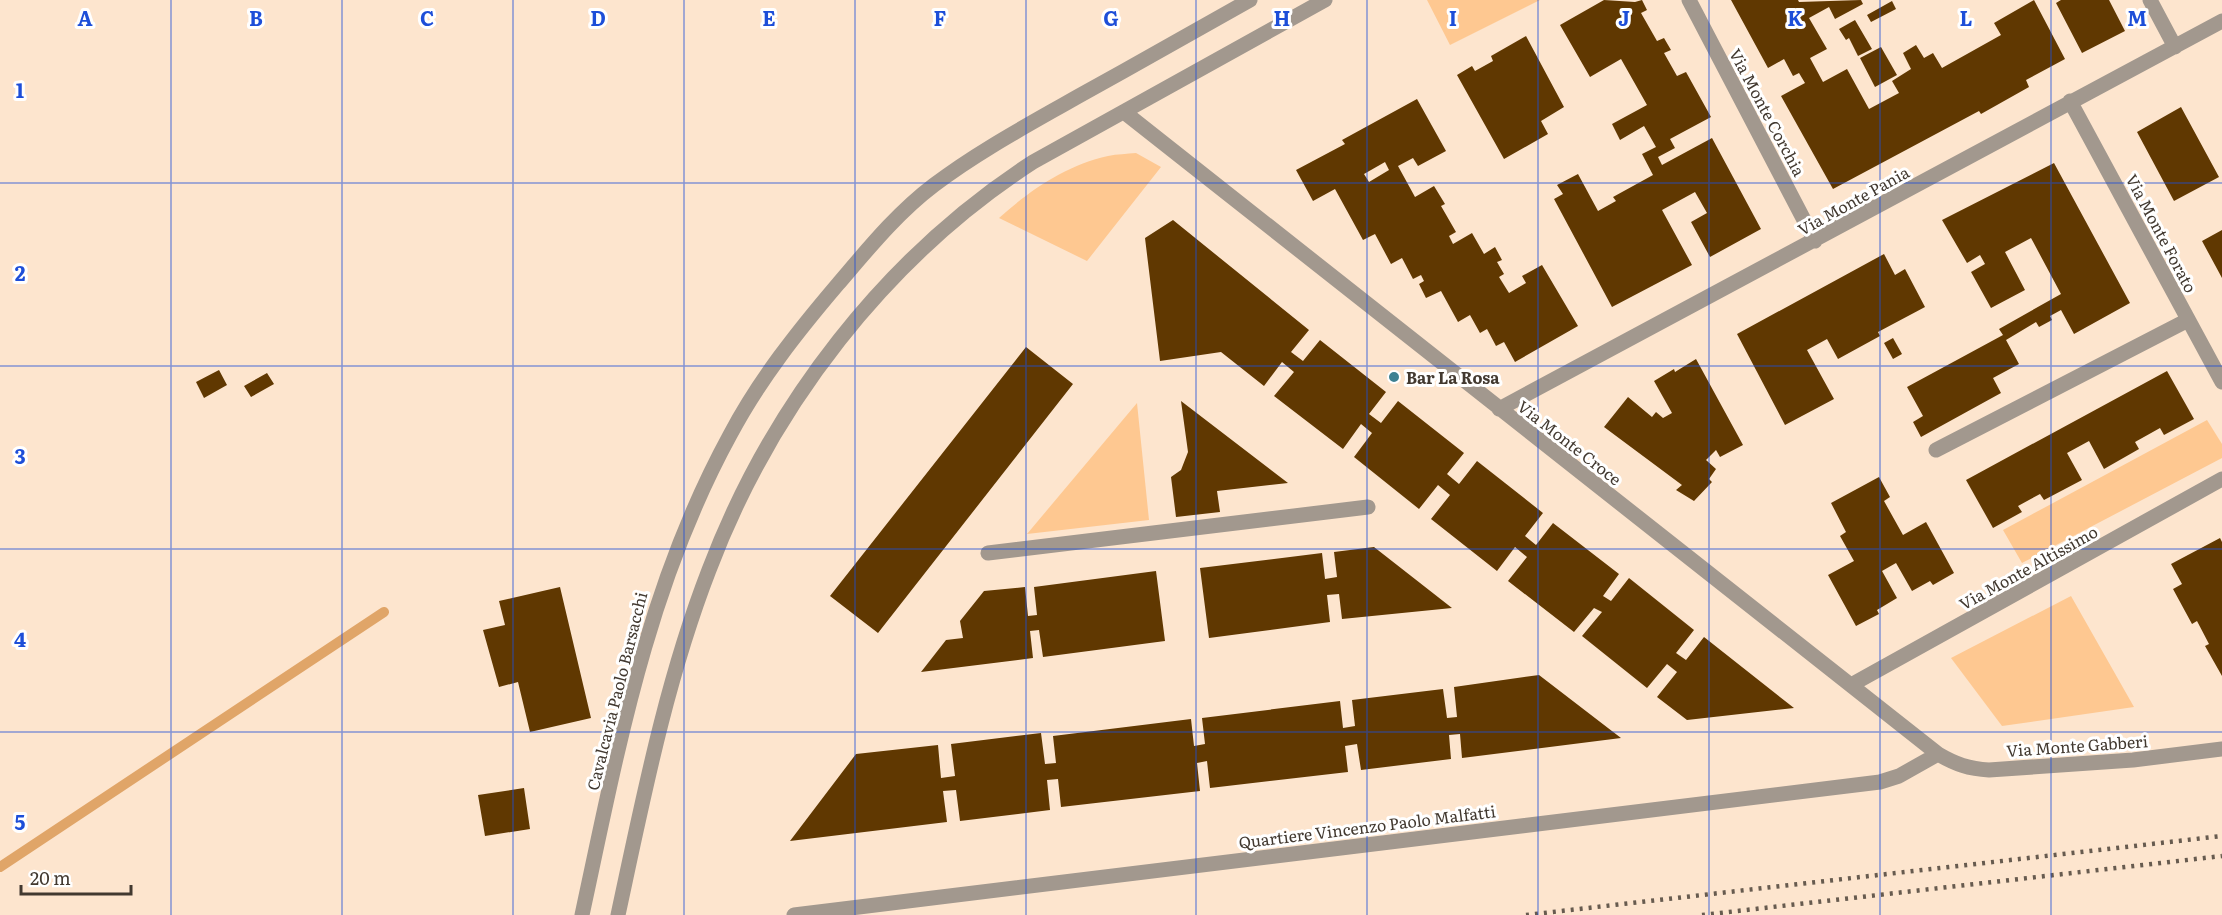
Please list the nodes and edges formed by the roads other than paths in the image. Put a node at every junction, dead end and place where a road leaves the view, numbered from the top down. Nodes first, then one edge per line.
1 (1250, 0) edge
2 (1324, 0) edge
3 (1689, 0) edge
4 (2150, 0) edge
5 (2222, 21) edge
6 (2175, 47) junction
7 (2070, 101) junction
8 (1125, 112) junction
9 (1815, 241) junction
10 (2188, 320) junction
11 (2222, 382) edge
12 (1499, 409) junction
13 (1936, 450) dead end
14 (2222, 479) edge
15 (1368, 507) dead end
16 (988, 553) dead end
17 (1851, 685) junction
18 (2222, 749) edge
19 (1938, 754) junction
20 (582, 915) edge
21 (618, 915) edge
22 (794, 915) edge

1 - 20 street, Cavalcavia Paolo Barsacchi
2 - 8 street
3 - 9 street, Via Monte Corchia
4 - 6 street
5 - 6 street, Via Monte Pania
6 - 7 street, Via Monte Pania
7 - 9 street, Via Monte Pania
7 - 10 street, Via Monte Forato
8 - 12 street, Via Monte Croce
8 - 21 street
9 - 12 street, Via Monte Pania
10 - 11 street, Via Monte Forato
10 - 13 street
12 - 17 street, Via Monte Croce
14 - 17 street, Via Monte Altissimo
15 - 16 street
17 - 19 street, Via Monte Croce
18 - 19 street, Via Monte Gabberi
19 - 22 street, Quartiere Vincenzo Paolo Malfatti

